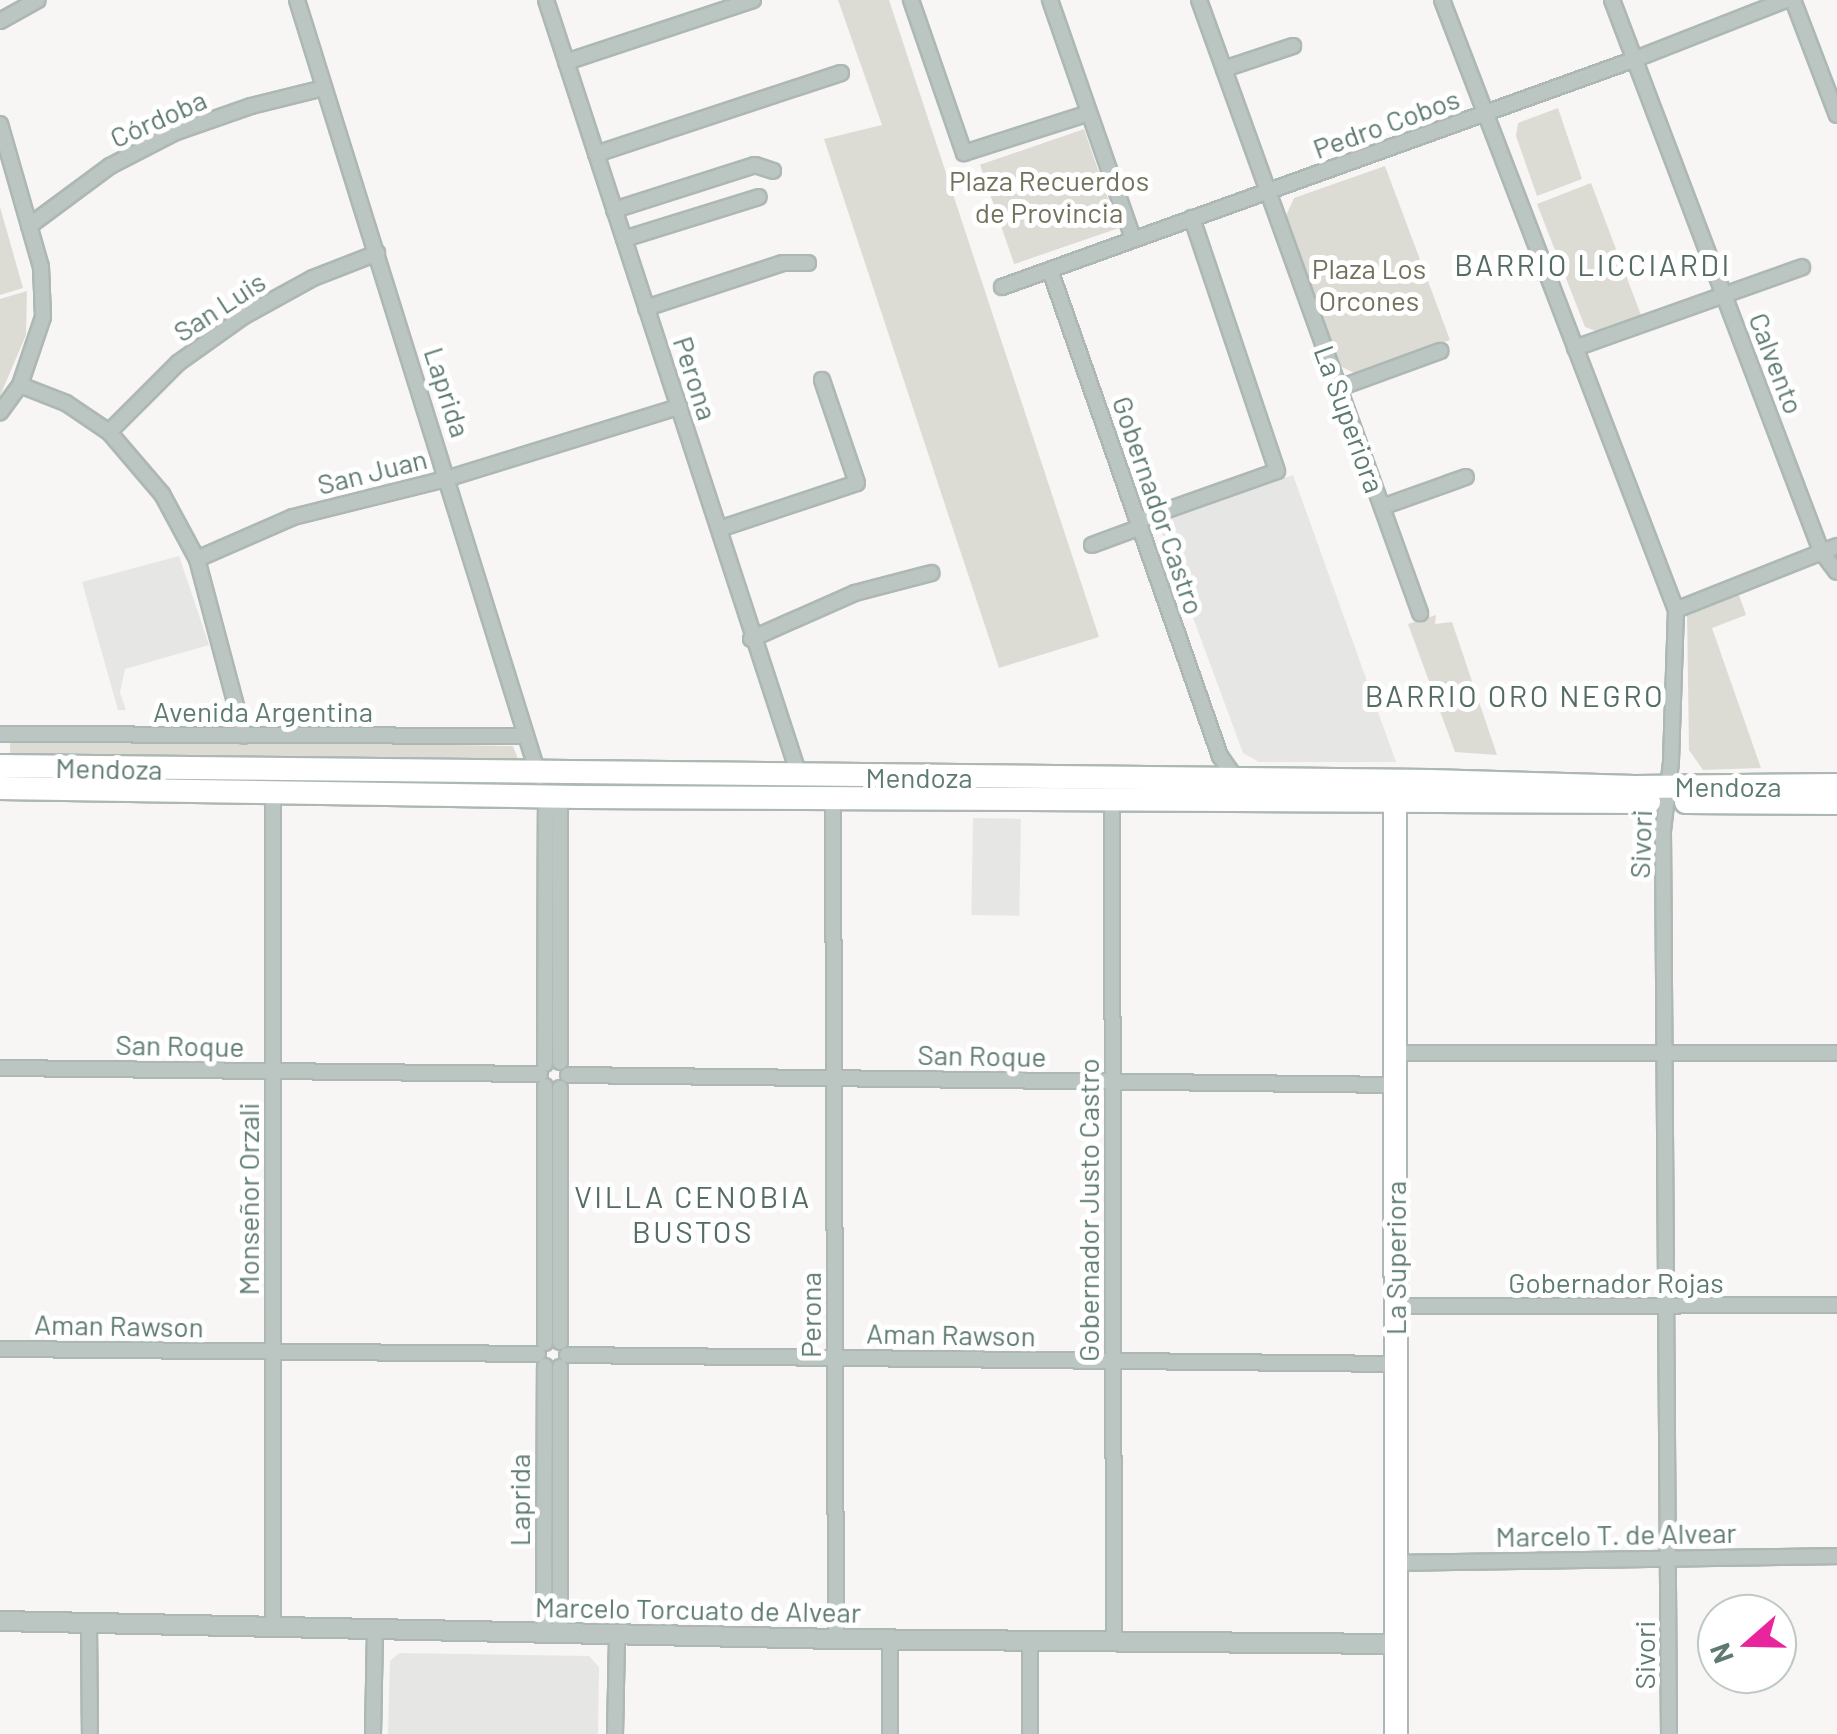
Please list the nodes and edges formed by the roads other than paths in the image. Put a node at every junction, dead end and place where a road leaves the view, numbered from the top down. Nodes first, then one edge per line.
1 (38, 0) edge
2 (297, 0) edge
3 (546, 0) edge
4 (754, 0) edge
5 (911, 0) edge
6 (1050, 0) edge
7 (1199, 0) edge
8 (1442, 0) edge
9 (1612, 0) edge
10 (1789, 0) edge
11 (0, 21) edge
12 (1293, 46) dead end
13 (1633, 60) junction
14 (566, 62) junction
15 (1224, 69) junction
16 (841, 73) dead end
17 (324, 88) junction
18 (1836, 111) edge
19 (1089, 113) junction
20 (1485, 114) junction
21 (0, 124) edge
22 (596, 154) junction
23 (774, 171) dead end
24 (1268, 191) junction
25 (759, 198) dead end
26 (614, 210) junction
27 (1192, 218) junction
28 (29, 226) junction
29 (624, 239) junction
30 (1132, 239) junction
31 (377, 253) junction
32 (808, 263) dead end
33 (1802, 267) dead end
34 (1050, 270) junction
35 (1002, 287) dead end
36 (1724, 295) junction
37 (646, 308) junction
38 (1575, 348) junction
39 (1440, 352) dead end
40 (822, 380) dead end
41 (20, 385) junction
42 (1339, 388) junction
43 (679, 407) junction
44 (0, 413) edge
45 (110, 432) junction
46 (1466, 477) dead end
47 (448, 478) junction
48 (1382, 507) junction
49 (1140, 524) junction
50 (719, 528) junction
51 (1092, 545) dead end
52 (1837, 546) edge
53 (1821, 552) junction
54 (197, 559) junction
55 (1837, 572) edge
56 (931, 573) dead end
57 (1676, 610) junction
58 (1420, 613) dead end
59 (751, 638) junction
60 (0, 734) edge
61 (244, 736) junction
62 (526, 736) junction
63 (1220, 756) junction
64 (0, 766) edge
65 (537, 774) junction
66 (795, 774) junction
67 (1208, 780) junction
68 (1236, 780) junction
69 (273, 781) junction
70 (1837, 786) edge
71 (0, 788) edge
72 (1112, 790) junction
73 (1395, 792) junction
74 (1668, 795) junction
75 (553, 796) junction
76 (832, 797) junction
77 (769, 798) junction
78 (1196, 802) junction
79 (1252, 802) junction
80 (1837, 804) edge
81 (1837, 1052) edge
82 (1395, 1053) junction
83 (1664, 1056) junction
84 (0, 1068) edge
85 (273, 1072) junction
86 (553, 1075) junction
87 (834, 1078) junction
88 (1113, 1081) junction
89 (1395, 1085) junction
90 (1837, 1305) edge
91 (1395, 1306) junction
92 (1666, 1308) junction
93 (0, 1349) edge
94 (273, 1352) junction
95 (552, 1355) junction
96 (835, 1358) junction
97 (1114, 1360) junction
98 (1395, 1364) junction
99 (1837, 1556) edge
100 (1668, 1557) junction
101 (1396, 1563) junction
102 (0, 1621) edge
103 (90, 1625) junction
104 (274, 1628) junction
105 (375, 1630) junction
106 (552, 1634) junction
107 (617, 1635) junction
108 (836, 1639) junction
109 (890, 1640) junction
110 (1030, 1641) junction
111 (1114, 1642) junction
112 (1396, 1644) junction
113 (90, 1734) edge
114 (372, 1734) edge
115 (615, 1734) edge
116 (890, 1734) edge
117 (1030, 1734) edge
118 (1396, 1734) edge
119 (1669, 1734) edge

1 - 11 street
2 - 17 street, Laprida
3 - 14 street, Perona
4 - 14 street
5 - 19 street
6 - 19 street
7 - 15 street, La Superiora
8 - 20 street, Sivori
9 - 13 street, Calvento
10 - 13 street, Pedro Cobos
10 - 18 street
12 - 15 street
13 - 20 street, Pedro Cobos
13 - 36 street, Calvento
14 - 22 street, Perona
15 - 24 street, La Superiora
16 - 22 street
17 - 28 street, Córdoba
17 - 31 street, Laprida
19 - 30 street
20 - 24 street, Pedro Cobos
20 - 38 street, Sivori
21 - 28 street
22 - 26 street, Perona
23 - 26 street
24 - 27 street, Pedro Cobos
24 - 42 street, La Superiora
25 - 29 street
26 - 29 street, Perona
27 - 30 street, Pedro Cobos
27 - 49 street
28 - 41 street
29 - 37 street, Perona
30 - 34 street, Pedro Cobos
31 - 45 street, San Luis
31 - 47 street, Laprida
32 - 37 street
33 - 36 street
34 - 35 street, Pedro Cobos
34 - 49 street, Gobernador Castro
36 - 38 street
36 - 53 street, Calvento
37 - 43 street, Perona
38 - 57 street, Sivori
39 - 42 street
40 - 50 street
41 - 44 street
41 - 45 street
42 - 48 street, La Superiora
43 - 47 street, San Juan
43 - 50 street, Perona
45 - 54 street
46 - 48 street
47 - 54 street, San Juan
47 - 62 street, Laprida
48 - 58 street, La Superiora
49 - 51 street
49 - 63 street, Gobernador Castro
50 - 59 street, Perona
52 - 53 street
53 - 55 street, Calvento
53 - 57 street
54 - 61 street
56 - 59 street
57 - 74 street, Sivori
59 - 66 street, Perona
60 - 61 street, Avenida Argentina
61 - 62 street, Avenida Argentina
62 - 65 street, Laprida
63 - 67 street
63 - 68 street, Gobernador Castro
64 - 69 main road, Mendoza
65 - 66 main road, Mendoza
65 - 69 main road, Mendoza
65 - 75 street, Laprida
66 - 76 main road, Mendoza
66 - 77 street
67 - 68 main road, Mendoza
67 - 72 main road, Mendoza
67 - 78 street
68 - 73 main road, Mendoza
68 - 79 street, Gobernador Castro
69 - 71 main road, Mendoza
69 - 75 main road, Mendoza
69 - 85 street, Monseñor Orzali
70 - 74 main road, Mendoza
72 - 76 main road, Mendoza
72 - 76 main road, Mendoza
72 - 78 main road, Mendoza
72 - 88 street, Gobernador Justo Castro
73 - 74 main road, Mendoza
73 - 79 main road, Mendoza
73 - 82 main road, La Superiora
74 - 80 main road, Mendoza
74 - 83 street, Sivori
75 - 77 main road, Mendoza
75 - 86 street, Laprida
76 - 77 main road, Mendoza
76 - 87 street, Perona
78 - 79 main road, Mendoza
81 - 83 street
82 - 83 street
82 - 89 main road, La Superiora
83 - 92 street, Sivori
84 - 85 street, San Roque
85 - 86 street, San Roque
85 - 94 street, Monseñor Orzali
86 - 87 street, San Roque
86 - 95 street, Laprida
87 - 88 street, San Roque
87 - 96 street, Perona
88 - 89 street, San Roque
88 - 97 street, Gobernador Justo Castro
89 - 91 main road, La Superiora
90 - 92 street, Gobernador Rojas
91 - 92 street, Gobernador Rojas
91 - 98 main road, La Superiora
92 - 100 street, Sivori
93 - 94 street, Aman Rawson
94 - 95 street, Aman Rawson
94 - 104 street, Monseñor Orzali
95 - 96 street, Aman Rawson
95 - 106 street, Laprida
96 - 97 street, Aman Rawson
96 - 108 street, Perona
97 - 98 street, Aman Rawson
97 - 111 street, Gobernador Justo Castro
98 - 101 main road, La Superiora
99 - 100 street, Marcelo T. de Alvear
100 - 101 street, Marcelo T. de Alvear
100 - 119 street, Sivori
101 - 112 main road, La Superiora
102 - 103 street, Marcelo Torcuato de Alvear
103 - 104 street, Marcelo Torcuato de Alvear
103 - 113 street
104 - 105 street, Marcelo Torcuato de Alvear
105 - 106 street, Marcelo Torcuato de Alvear
105 - 114 street
106 - 107 street, Marcelo Torcuato de Alvear
107 - 108 street, Marcelo Torcuato de Alvear
107 - 115 street
108 - 109 street, Marcelo Torcuato de Alvear
109 - 110 street, Marcelo Torcuato de Alvear
109 - 116 street
110 - 111 street, Marcelo Torcuato de Alvear
110 - 117 street
111 - 112 street, Marcelo Torcuato de Alvear
112 - 118 main road, La Superiora

